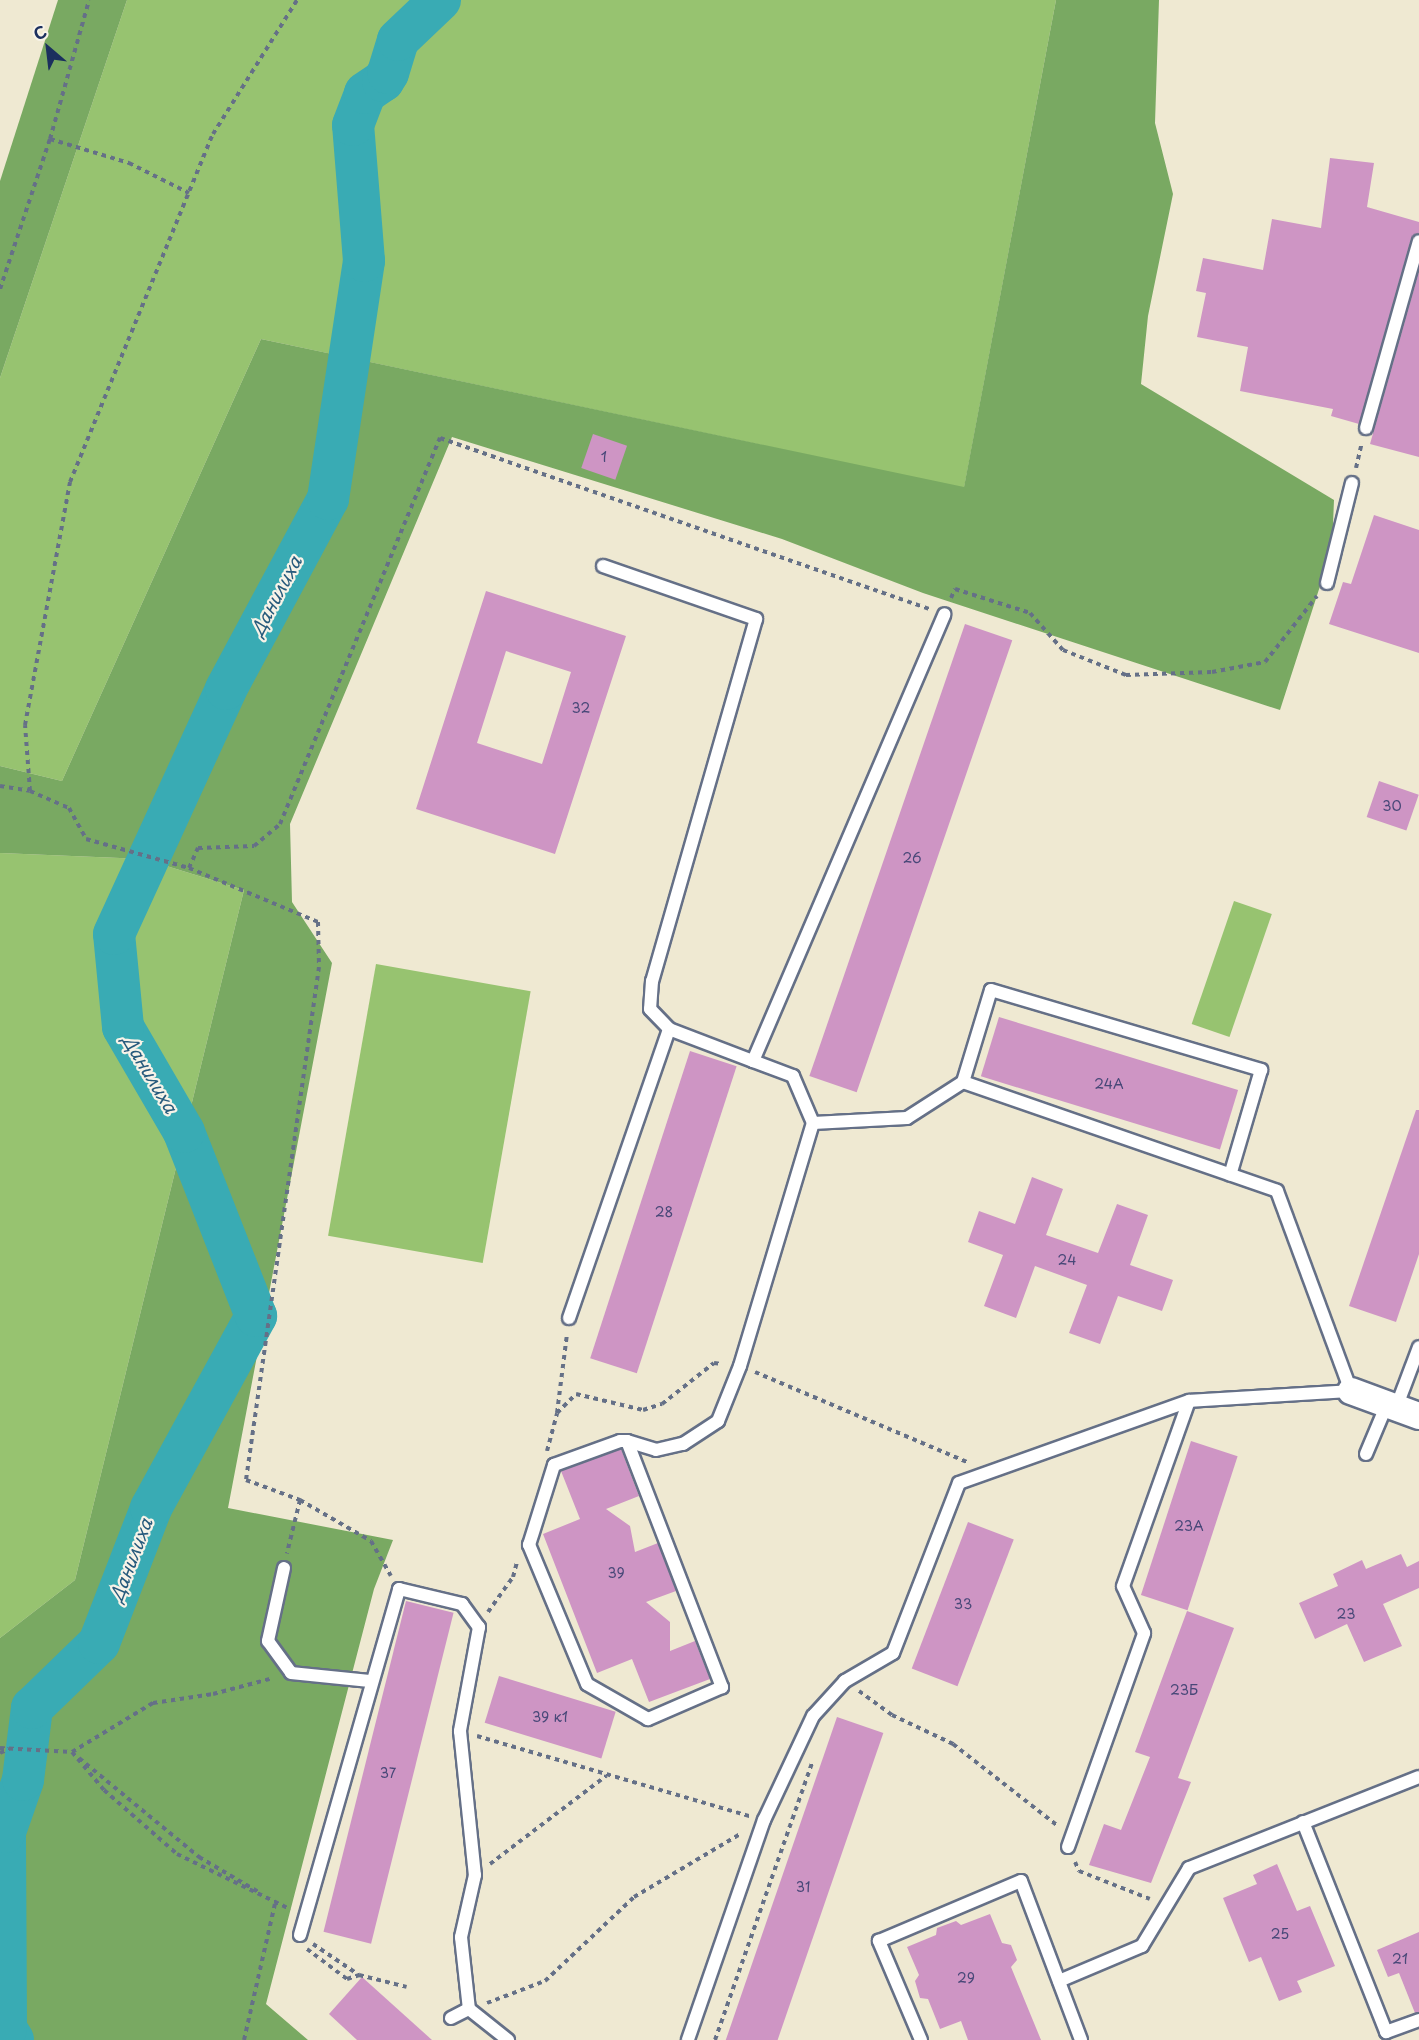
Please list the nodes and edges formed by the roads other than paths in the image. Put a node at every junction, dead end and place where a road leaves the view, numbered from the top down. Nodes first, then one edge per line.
1 (1419, 241) edge
2 (1366, 428) road end
3 (1352, 483) road end
4 (603, 566) dead end
5 (1326, 583) road end
6 (945, 614) road end
7 (669, 1029) junction
8 (753, 1061) junction
9 (963, 1082) junction
10 (813, 1123) junction
11 (1230, 1175) junction
12 (569, 1318) road end
13 (1419, 1347) edge
14 (1352, 1391) junction
15 (1189, 1401) junction
16 (1401, 1409) edge
17 (627, 1441) junction
18 (1366, 1454) dead end
19 (284, 1568) road end
20 (370, 1681) junction
21 (1419, 1777) edge
22 (1303, 1822) junction
23 (1068, 1846) road end
24 (300, 1935) road end
25 (1059, 1981) junction
26 (469, 2009) junction
27 (451, 2018) dead end
28 (1419, 2020) edge
29 (508, 2040) edge
30 (688, 2040) edge
31 (921, 2040) edge
32 (1081, 2040) edge

1 - 2 lane
3 - 5 lane
4 - 7 lane
6 - 8 lane
7 - 8 lane
7 - 12 lane
8 - 10 lane
9 - 10 lane
9 - 11 lane
9 - 11 lane
10 - 17 lane
11 - 14 lane
13 - 16 lane
14 - 15 lane
14 - 16 street
15 - 23 lane
15 - 30 lane
16 - 18 lane
17 - 17 lane
19 - 20 lane
20 - 24 lane
20 - 26 lane
21 - 22 lane
22 - 25 lane
22 - 28 lane
25 - 31 lane
25 - 32 lane
26 - 27 lane
26 - 29 lane

